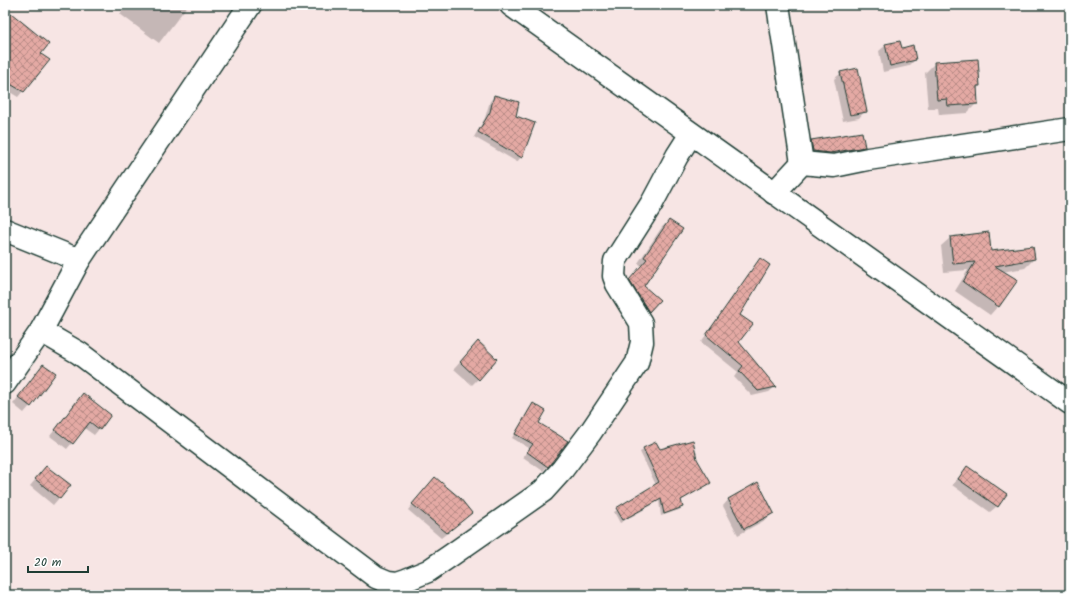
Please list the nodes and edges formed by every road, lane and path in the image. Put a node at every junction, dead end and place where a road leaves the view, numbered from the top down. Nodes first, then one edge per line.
1 (250, 5) edge
2 (511, 5) edge
3 (778, 5) edge
4 (1070, 129) edge
5 (691, 134) junction
6 (802, 163) junction
7 (774, 192) junction
8 (5, 230) edge
9 (79, 260) junction
10 (41, 331) junction
11 (5, 383) edge
12 (1070, 402) edge

1 - 9 street
2 - 5 street
3 - 6 street
4 - 6 street
5 - 7 street
5 - 10 street
6 - 7 street
7 - 12 street
8 - 9 street
9 - 10 street
10 - 11 street

